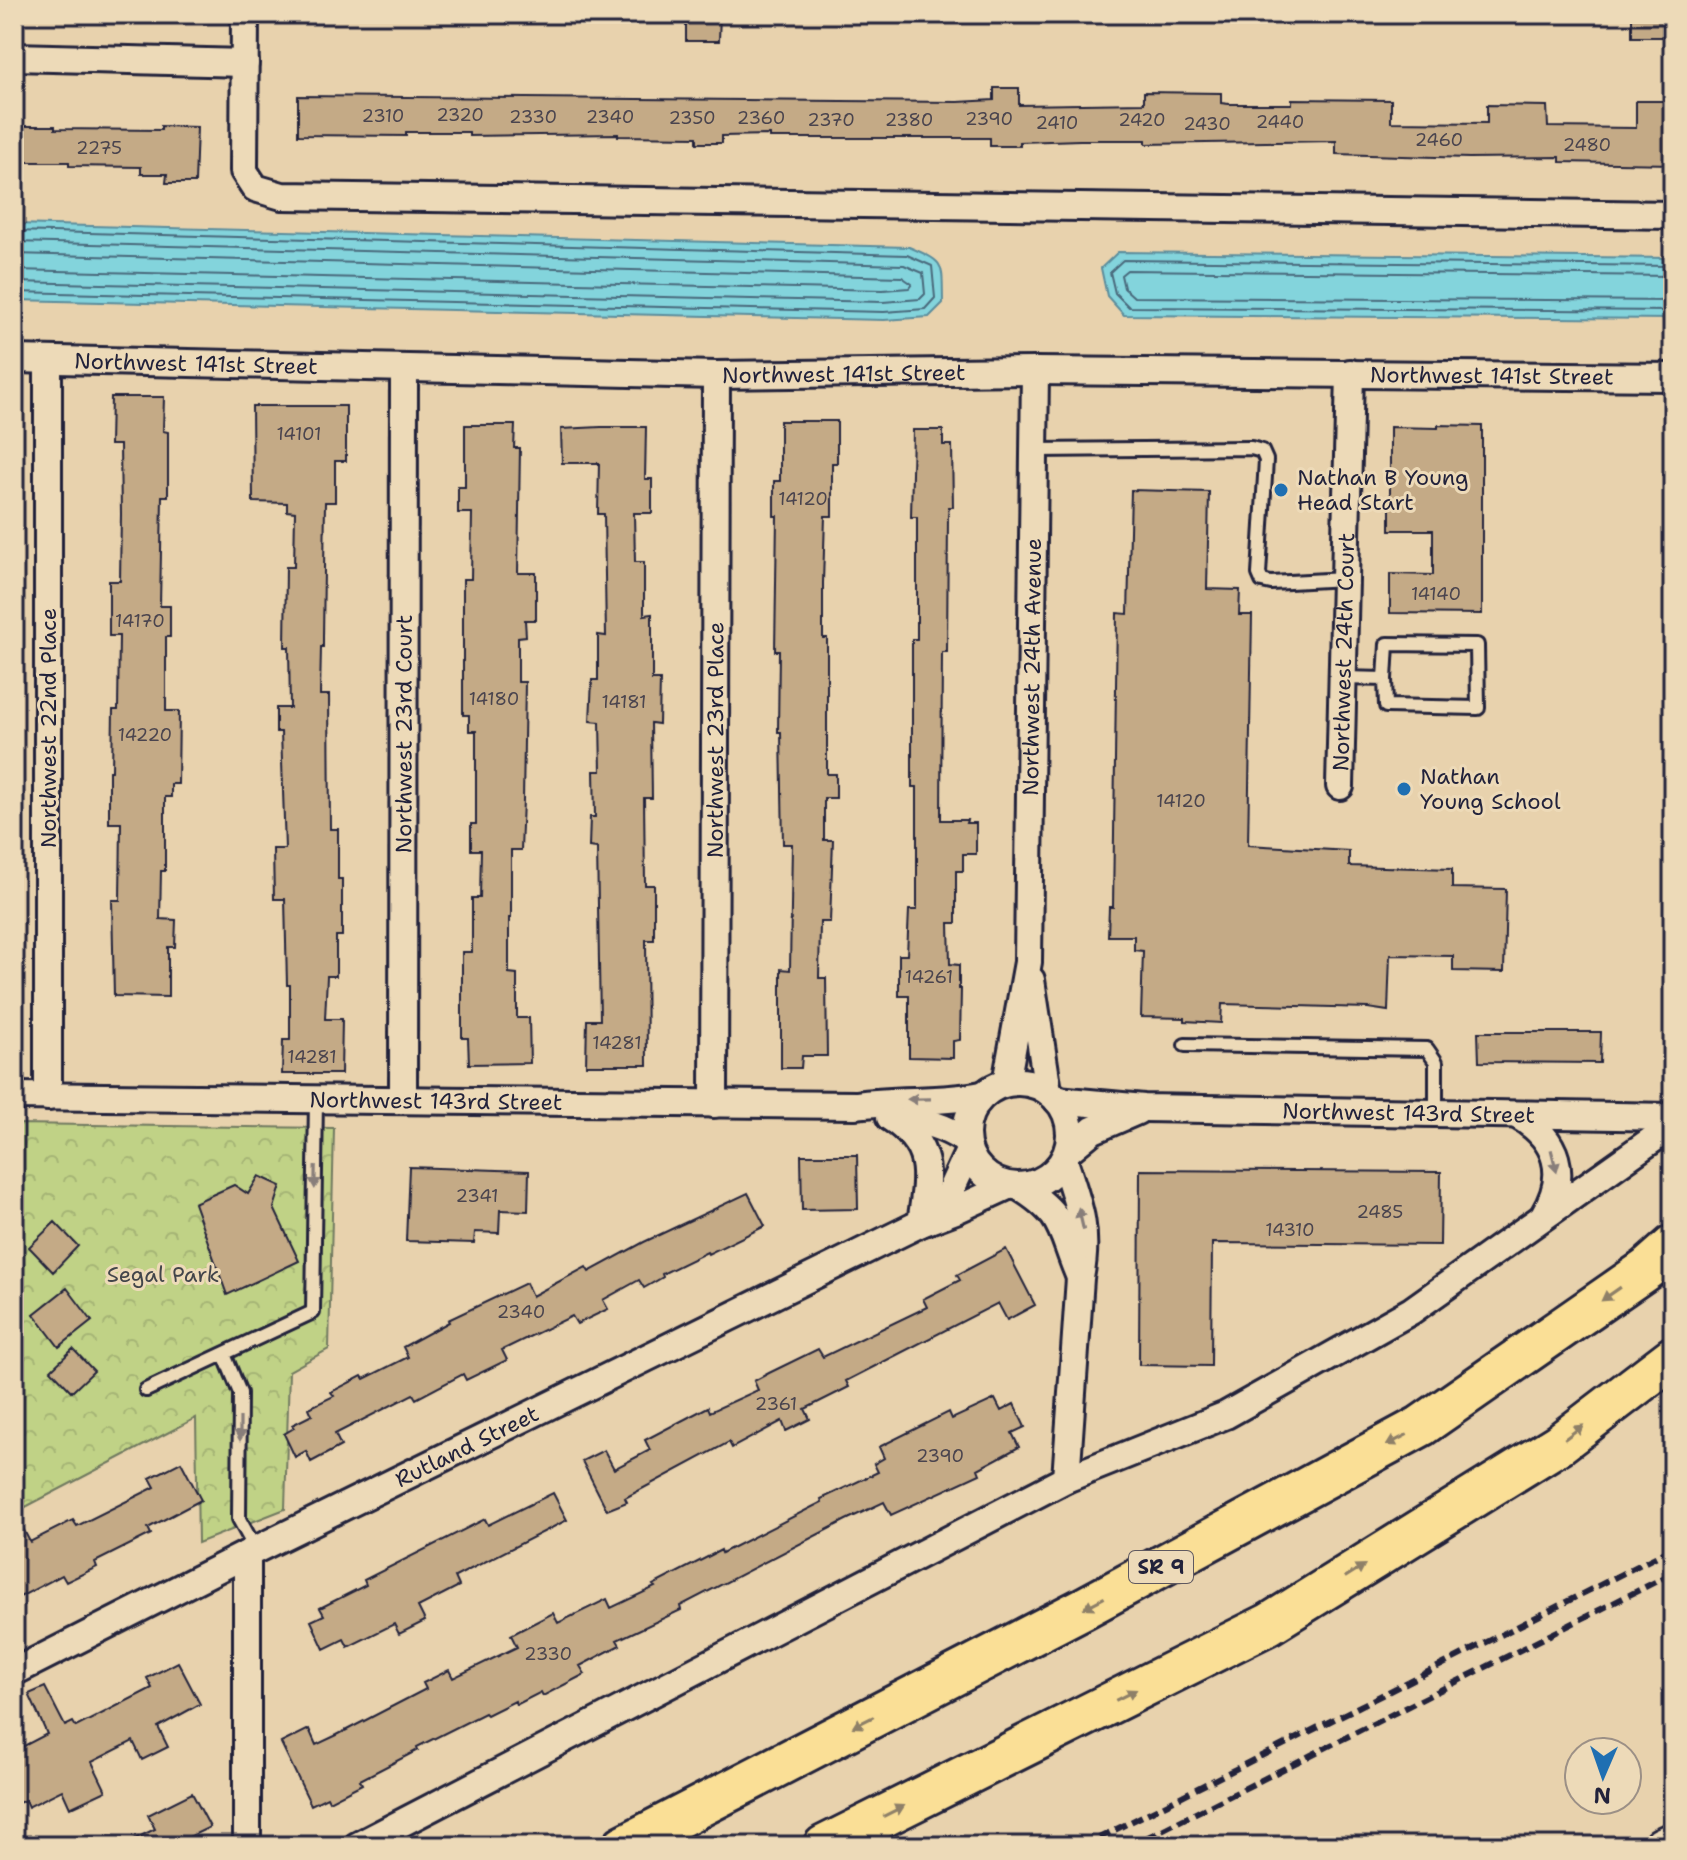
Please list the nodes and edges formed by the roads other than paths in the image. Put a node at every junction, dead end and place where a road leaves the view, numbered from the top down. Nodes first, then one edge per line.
1 (245, 14) edge
2 (14, 57) edge
3 (245, 63) junction
4 (1673, 215) edge
5 (14, 359) edge
6 (48, 360) junction
7 (404, 369) junction
8 (1035, 371) junction
9 (1350, 373) junction
10 (716, 375) junction
11 (1673, 377) edge
12 (1034, 450) junction
13 (1345, 579) junction
14 (1343, 678) junction
15 (1385, 679) junction
16 (1340, 786) dead end
17 (1028, 962) junction
18 (1185, 1045) dead end
19 (1006, 1083) junction
20 (982, 1095) junction
21 (1053, 1095) junction
22 (14, 1096) edge
23 (48, 1097) junction
24 (316, 1099) junction
25 (403, 1100) junction
26 (714, 1104) junction
27 (856, 1105) junction
28 (1144, 1108) junction
29 (1436, 1113) junction
30 (1517, 1115) junction
31 (1673, 1117) edge
32 (891, 1118) junction
33 (1673, 1125) edge
34 (966, 1146) junction
35 (1067, 1155) junction
36 (1013, 1186) junction
37 (1542, 1218) junction
38 (921, 1223) junction
39 (1673, 1246) edge
40 (1080, 1278) junction
41 (224, 1354) junction
42 (1673, 1357) edge
43 (146, 1390) dead end
44 (1066, 1479) junction
45 (251, 1552) junction
46 (14, 1672) edge
47 (1673, 1841) edge
48 (247, 1846) edge
49 (357, 1846) edge
50 (623, 1846) edge
51 (824, 1846) edge
52 (1662, 1846) edge

1 - 3 street
2 - 3 street
3 - 4 street
5 - 6 street, Northwest 141st Street
6 - 7 street, Northwest 141st Street
6 - 23 street, Northwest 22nd Place
7 - 10 street, Northwest 141st Street
7 - 25 street, Northwest 23rd Court
8 - 9 street, Northwest 141st Street
8 - 10 street, Northwest 141st Street
8 - 12 street, Northwest 24th Avenue
9 - 11 street, Northwest 141st Street
9 - 13 street, Northwest 24th Court
10 - 26 street, Northwest 23rd Place
12 - 13 lane
12 - 17 street, Northwest 24th Avenue
13 - 14 street, Northwest 24th Court
14 - 15 lane
14 - 16 street, Northwest 24th Court
15 - 15 lane
17 - 19 street, Northwest 24th Avenue
17 - 21 street, Northwest 24th Avenue
18 - 29 lane
19 - 20 street
19 - 21 street
20 -> 27 street, Northwest 143rd Street
20 - 34 street
21 - 28 street, Northwest 143rd Street
21 - 35 street
22 - 23 street, Northwest 143rd Street
23 - 24 street, Northwest 143rd Street
24 - 25 street, Northwest 143rd Street
24 -> 41 lane
25 - 26 street, Northwest 143rd Street
26 - 27 street, Northwest 143rd Street
27 - 32 street, Northwest 143rd Street
28 - 29 street, Northwest 143rd Street
28 - 35 street, Northwest 143rd Street
29 - 30 street, Northwest 143rd Street
30 - 31 street, Northwest 143rd Street
30 -> 37 street
32 - 34 street, Northwest 143rd Street
32 - 38 street
33 - 37 street
34 - 36 street
34 - 38 street, Rutland Street
35 - 36 street
40 -> 35 street
36 - 38 street, Rutland Street
36 - 40 street
37 - 44 street
38 - 45 street, Rutland Street
39 -> 50 main road, SR 9
40 - 44 street
41 - 43 lane
41 -> 45 lane
51 -> 42 main road
44 - 49 street
45 - 46 street, Rutland Street
45 - 48 street
47 - 52 street

